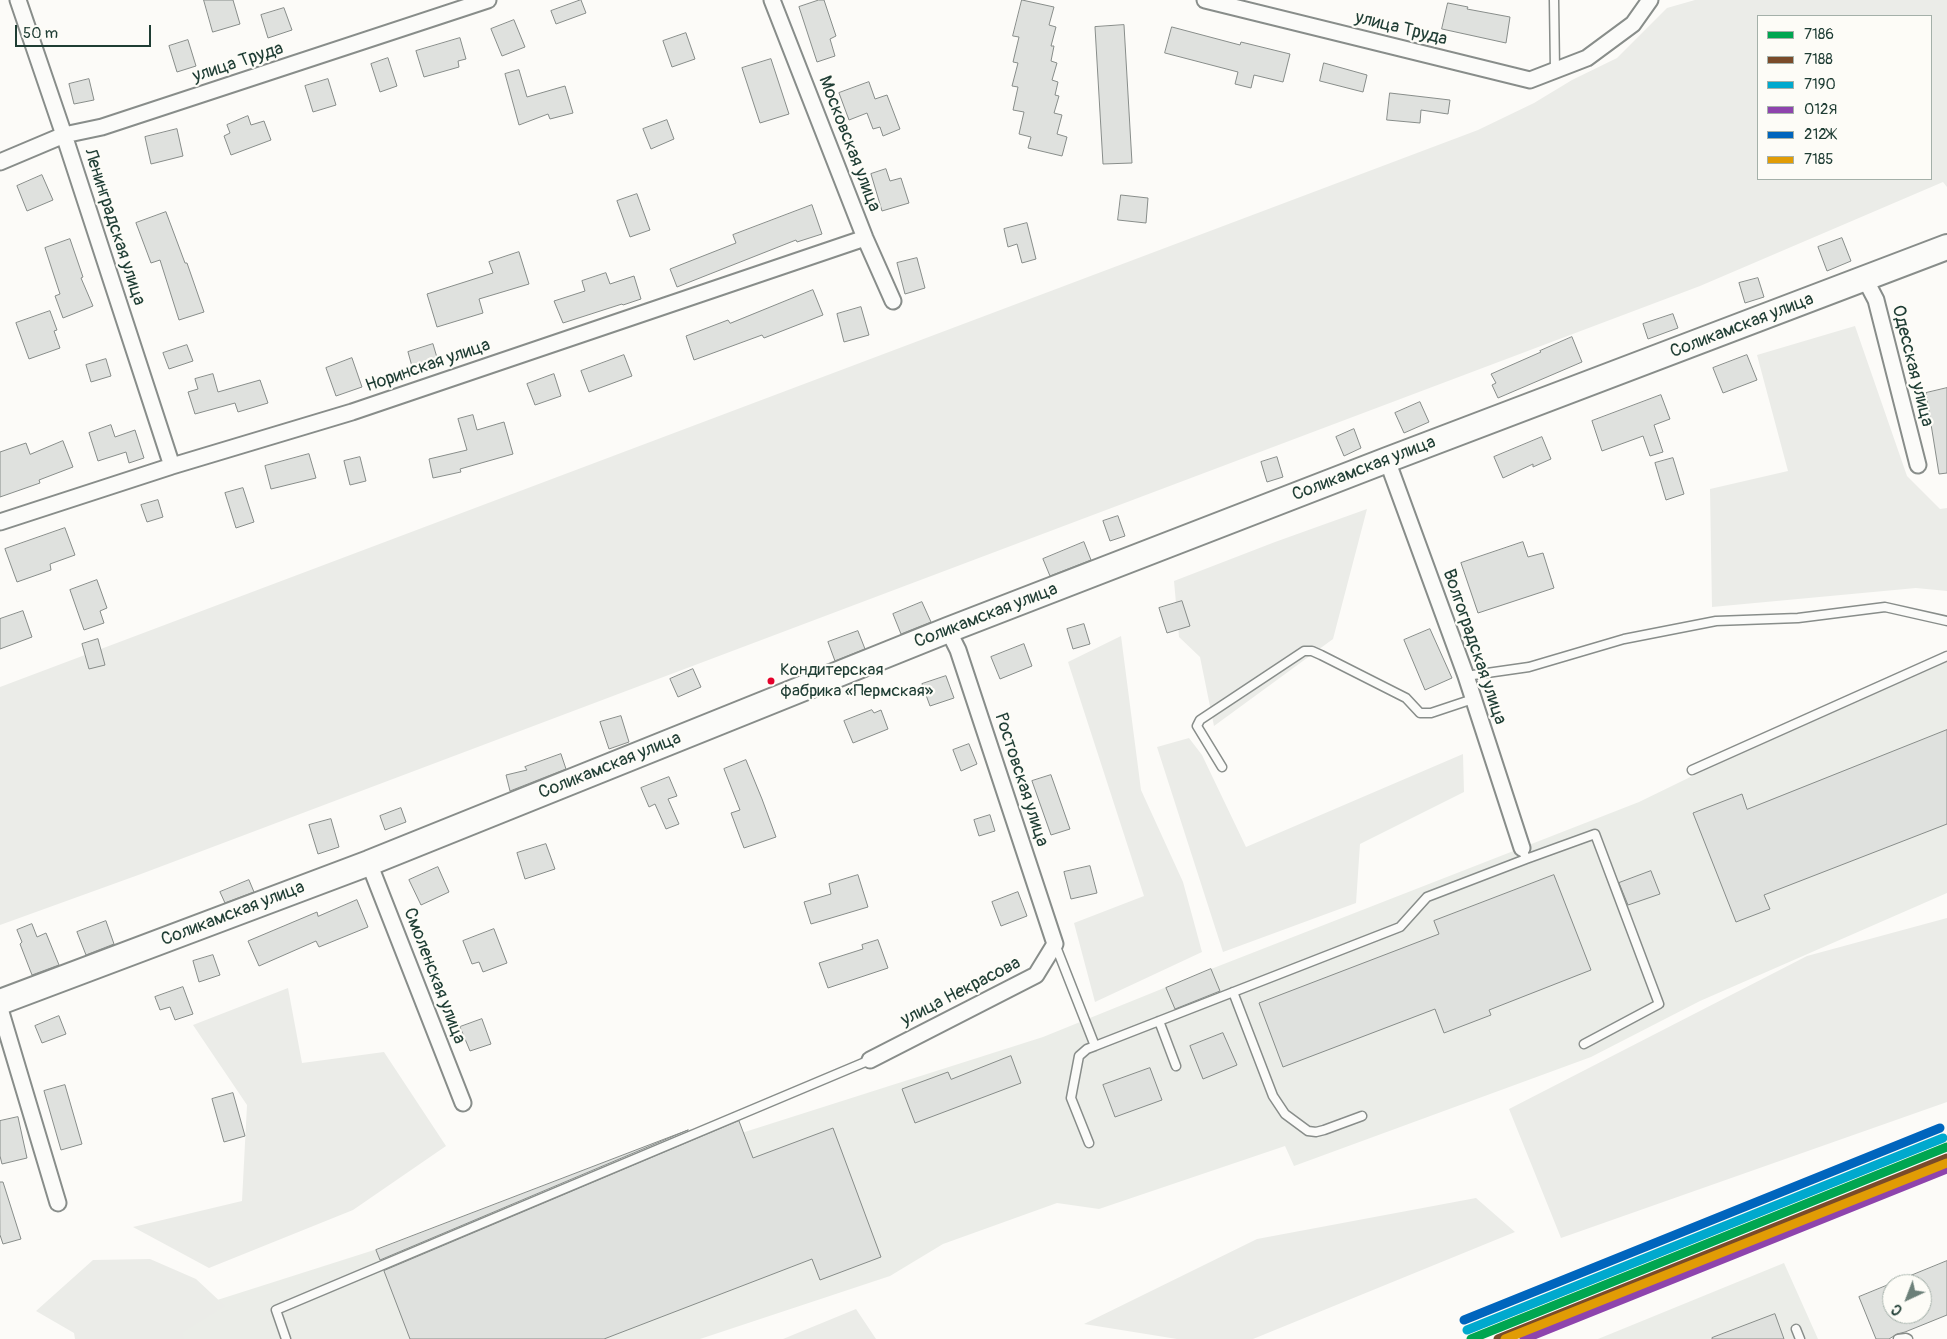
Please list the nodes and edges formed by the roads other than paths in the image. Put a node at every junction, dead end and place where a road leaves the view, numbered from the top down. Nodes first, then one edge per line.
1 (18, 0) edge
2 (488, 0) edge
3 (772, 0) edge
4 (1205, 0) edge
5 (1554, 0) edge
6 (1650, 0) edge
7 (1555, 70) junction
8 (64, 135) junction
9 (0, 162) edge
10 (865, 238) junction
11 (1947, 247) edge
12 (1865, 279) junction
13 (893, 301) dead end
14 (1387, 460) junction
15 (1918, 465) dead end
16 (172, 466) junction
17 (0, 522) edge
18 (1947, 621) edge
19 (948, 630) junction
20 (1947, 656) edge
21 (1466, 676) junction
22 (1473, 699) junction
23 (1222, 767) dead end
24 (1692, 770) dead end
25 (1524, 853) junction
26 (370, 863) junction
27 (1055, 944) junction
28 (1233, 992) junction
29 (0, 1002) edge
30 (0, 1009) edge
31 (1159, 1021) junction
32 (1584, 1044) dead end
33 (1094, 1046) junction
34 (870, 1060) joint
35 (1176, 1066) dead end
36 (463, 1103) dead end
37 (1362, 1116) dead end
38 (1089, 1143) dead end
39 (58, 1203) dead end
40 (1796, 1329) dead end
41 (286, 1339) edge
42 (1800, 1339) edge
43 (1898, 1339) edge
44 (1908, 1339) edge

1 - 8 street, Ленинградская улица
2 - 8 street, улица Труда
3 - 10 street, Московская улица
4 - 7 street, улица Труда
5 - 7 lane
6 - 7 street
8 - 9 street, улица Труда
8 - 16 street, Ленинградская улица
10 - 13 street, Московская улица
10 - 16 street, Норинская улица
11 - 12 main road, Соликамская улица
12 - 14 main road, Соликамская улица
12 - 15 street, Одесская улица
14 - 19 main road, Соликамская улица
14 - 21 street, Волгоградская улица
16 - 17 street, Норинская улица
18 - 21 lane
19 - 26 main road, Соликамская улица
19 - 27 street, Ростовская улица
20 - 24 lane
21 - 22 street, Волгоградская улица
22 - 23 lane
22 - 25 street, Волгоградская улица
25 - 28 lane
25 - 32 lane
26 - 29 main road, Соликамская улица
26 - 36 street, Смоленская улица
27 - 33 lane
27 - 34 street, улица Некрасова
28 - 31 lane
28 - 37 lane
30 - 39 street
31 - 33 lane
31 - 35 lane
33 - 38 lane
34 - 41 lane
40 - 42 lane
43 - 44 lane

